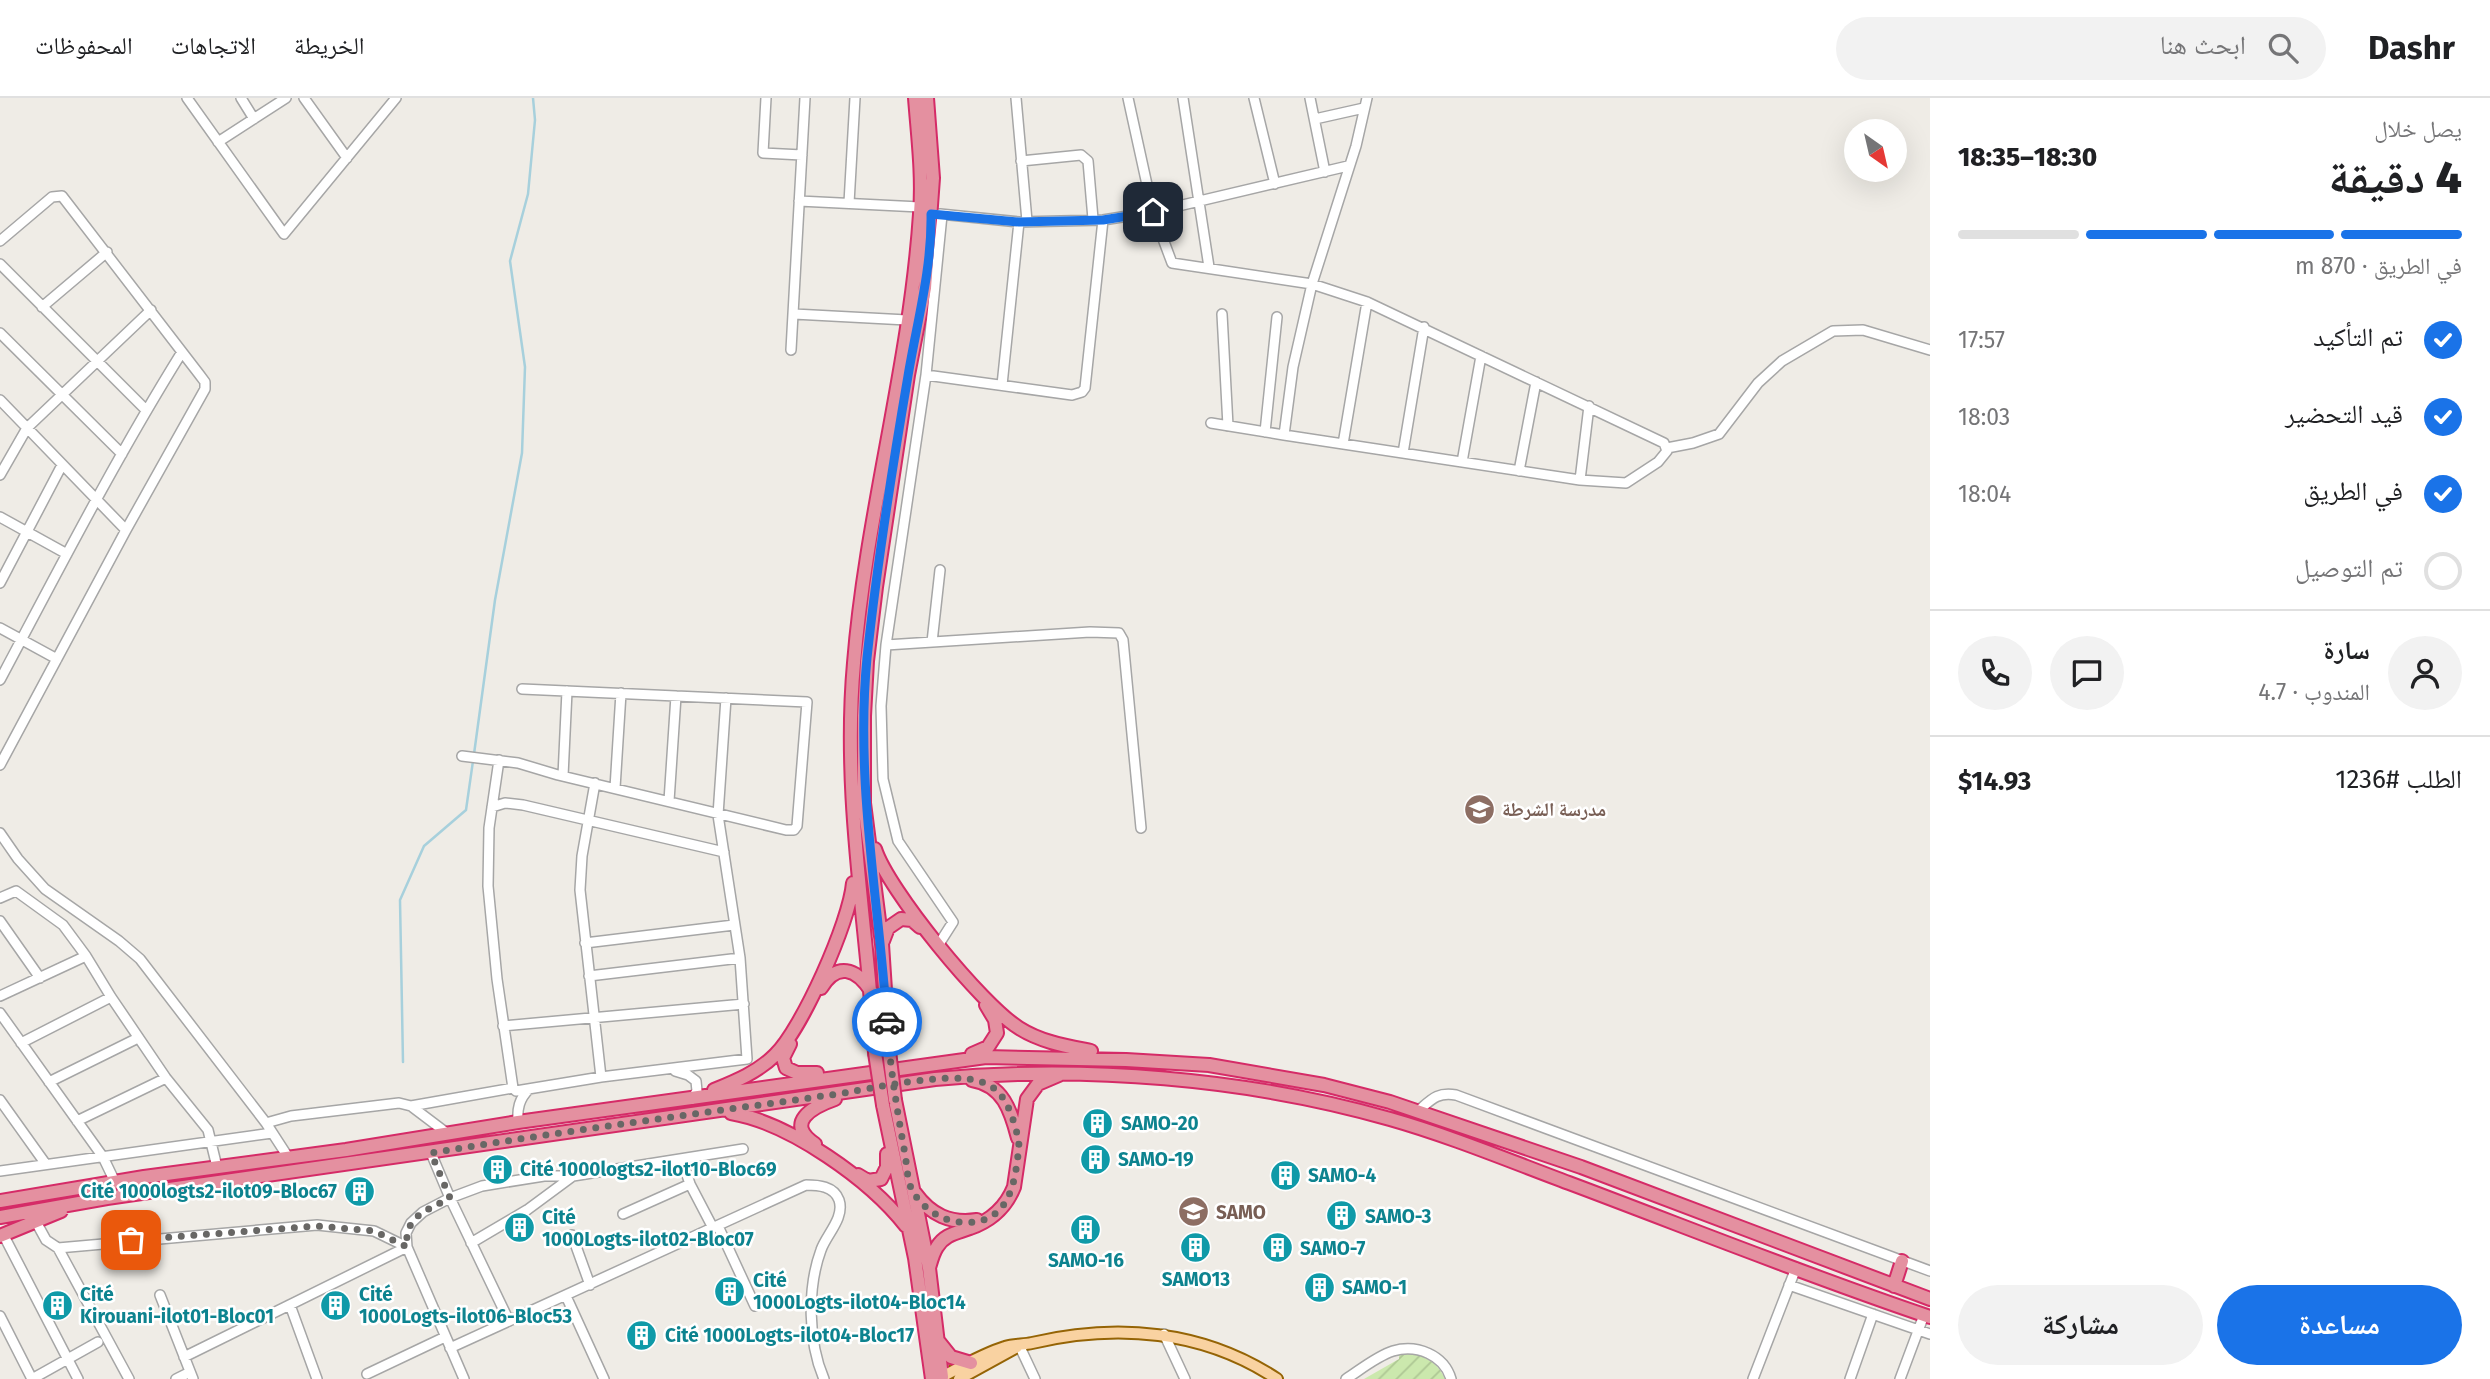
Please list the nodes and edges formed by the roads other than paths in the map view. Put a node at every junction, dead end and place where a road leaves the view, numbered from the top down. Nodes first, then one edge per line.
1 (187, 98) edge
2 (241, 98) edge
3 (286, 98) edge
4 (304, 98) edge
5 (396, 98) edge
6 (766, 98) edge
7 (805, 98) edge
8 (855, 98) edge
9 (915, 98) edge
10 (927, 98) edge
11 (1016, 98) edge
12 (1128, 98) edge
13 (1183, 98) edge
14 (1254, 98) edge
15 (1310, 98) edge
16 (1367, 98) edge
17 (1364, 108) junction
18 (254, 118) junction
19 (1315, 119) junction
20 (218, 142) junction
21 (802, 155) junction
22 (347, 158) junction
23 (1021, 161) junction
24 (1348, 166) junction
25 (1325, 172) junction
26 (1275, 184) junction
27 (799, 201) junction
28 (1200, 201) junction
29 (849, 203) junction
30 (931, 212) junction
31 (1153, 212) junction
32 (1098, 219) junction
33 (1023, 221) junction
34 (0, 241) edge
35 (107, 252) junction
36 (0, 264) edge
37 (1209, 267) junction
38 (1311, 284) junction
39 (1367, 302) junction
40 (42, 307) junction
41 (151, 310) junction
42 (794, 314) junction
43 (1222, 314) dead end
44 (1277, 317) dead end
45 (907, 320) junction
46 (1424, 327) junction
47 (0, 333) edge
48 (791, 350) dead end
49 (1930, 350) edge
50 (182, 352) junction
51 (1482, 356) junction
52 (98, 363) junction
53 (926, 375) junction
54 (1536, 382) junction
55 (1002, 385) junction
56 (63, 396) junction
57 (0, 400) edge
58 (1589, 406) junction
59 (146, 410) junction
60 (1211, 424) dead end
61 (1228, 426) junction
62 (27, 428) junction
63 (1265, 432) junction
64 (1284, 435) junction
65 (1343, 444) junction
66 (1667, 448) junction
67 (1403, 453) junction
68 (122, 454) junction
69 (1462, 462) junction
70 (62, 465) junction
71 (1520, 471) junction
72 (0, 475) edge
73 (1580, 480) junction
74 (96, 499) junction
75 (0, 517) edge
76 (126, 530) junction
77 (27, 532) junction
78 (67, 554) junction
79 (940, 570) dead end
80 (0, 583) edge
81 (0, 628) edge
82 (21, 640) junction
83 (932, 642) junction
84 (886, 645) junction
85 (57, 659) junction
86 (0, 680) edge
87 (522, 689) dead end
88 (567, 691) junction
89 (621, 694) junction
90 (676, 696) junction
91 (726, 698) junction
92 (462, 756) dead end
93 (499, 760) junction
94 (0, 765) edge
95 (563, 776) junction
96 (595, 783) junction
97 (614, 788) junction
98 (669, 801) junction
99 (492, 807) junction
100 (718, 815) junction
101 (589, 819) junction
102 (867, 825) junction
103 (1141, 828) dead end
104 (0, 833) edge
105 (724, 852) junction
106 (855, 862) junction
107 (0, 898) edge
108 (0, 921) edge
109 (734, 925) junction
110 (585, 943) junction
111 (882, 944) junction
112 (939, 944) junction
113 (86, 956) junction
114 (740, 958) junction
115 (589, 976) junction
116 (40, 978) junction
117 (871, 992) junction
118 (0, 996) edge
119 (111, 997) junction
120 (744, 1004) junction
121 (0, 1013) edge
122 (594, 1018) junction
123 (503, 1026) junction
124 (138, 1038) junction
125 (21, 1043) junction
126 (1126, 1059) junction
127 (936, 1064) junction
128 (670, 1070) junction
129 (1066, 1073) junction
130 (863, 1074) junction
131 (601, 1077) junction
132 (958, 1077) junction
133 (166, 1078) junction
134 (49, 1082) junction
135 (513, 1088) junction
136 (530, 1088) junction
137 (861, 1091) junction
138 (692, 1099) junction
139 (0, 1100) edge
140 (411, 1105) junction
141 (720, 1111) junction
142 (1418, 1111) junction
143 (78, 1121) junction
144 (518, 1122) junction
145 (266, 1123) junction
146 (886, 1129) junction
147 (272, 1133) junction
148 (448, 1134) junction
149 (211, 1142) junction
150 (1019, 1142) junction
151 (743, 1149) dead end
152 (431, 1153) junction
153 (103, 1157) junction
154 (288, 1157) junction
155 (682, 1160) junction
156 (45, 1163) junction
157 (217, 1167) junction
158 (0, 1171) edge
159 (573, 1176) junction
160 (115, 1182) junction
161 (691, 1184) junction
162 (912, 1189) junction
163 (0, 1191) edge
164 (56, 1191) junction
165 (450, 1198) junction
166 (89, 1200) junction
167 (0, 1201) edge
168 (623, 1214) dead end
169 (0, 1217) edge
170 (988, 1218) junction
171 (35, 1220) junction
172 (716, 1227) junction
173 (910, 1231) junction
174 (1, 1235) edge
175 (572, 1235) dead end
176 (471, 1243) junction
177 (407, 1247) junction
178 (58, 1248) junction
179 (1902, 1261) junction
180 (929, 1268) junction
181 (1796, 1268) junction
182 (1930, 1271) edge
183 (590, 1285) junction
184 (1789, 1285) junction
185 (1894, 1286) junction
186 (160, 1295) dead end
187 (566, 1296) junction
188 (1930, 1299) edge
189 (290, 1305) junction
190 (755, 1306) dead end
191 (1873, 1314) junction
192 (0, 1316) edge
193 (1927, 1316) edge
194 (509, 1321) junction
195 (1918, 1330) junction
196 (1164, 1334) junction
197 (1930, 1334) edge
198 (445, 1337) junction
199 (938, 1341) junction
200 (98, 1342) dead end
201 (1019, 1345) junction
202 (450, 1348) junction
203 (184, 1357) junction
204 (67, 1360) junction
205 (367, 1374) dead end
206 (968, 1374) edge
207 (192, 1375) edge
208 (1270, 1377) edge
209 (938, 1378) edge
210 (32, 1379) edge
211 (78, 1379) edge
212 (129, 1379) edge
213 (176, 1379) edge
214 (317, 1379) edge
215 (464, 1379) edge
216 (604, 1379) edge
217 (824, 1379) edge
218 (1035, 1379) edge
219 (1185, 1379) edge
220 (1346, 1379) edge
221 (1451, 1379) edge
222 (1753, 1379) edge
223 (1850, 1379) edge
224 (1900, 1379) edge

1 - 20 street
2 - 18 street
3 - 18 street
4 - 22 street
5 - 22 street
6 - 21 street
7 - 21 street
8 - 29 street
9 - 30 highway
10 - 30 highway
11 - 23 street
12 - 31 street
13 - 28 street
14 - 26 street
15 - 19 street
16 - 17 street
17 - 19 street
17 - 24 street
18 - 20 street
19 - 25 street
20 - 22 street
21 - 27 street
23 - 32 street
23 - 33 street
24 - 25 street
24 - 38 street
25 - 26 street
26 - 28 street
27 - 29 street
27 - 42 street
28 - 31 street
28 - 37 street
29 - 30 street
30 - 33 street
30 - 45 highway
30 - 53 street
30 - 102 highway
31 - 32 street
31 - 37 street
32 - 33 street
32 - 55 street
33 - 55 street
34 - 35 street
35 - 40 street
35 - 41 street
36 - 40 street
37 - 38 street
38 - 39 street
38 - 64 street
39 - 46 street
39 - 65 street
40 - 52 street
41 - 50 street
41 - 52 street
42 - 45 street
42 - 48 street
43 - 61 street
44 - 63 street
45 - 106 highway
46 - 51 street
46 - 67 street
47 - 56 street
49 - 66 street
50 - 59 street
50 - 76 street
51 - 54 street
51 - 69 street
52 - 56 street
52 - 59 street
53 - 55 street
53 - 84 street
54 - 58 street
54 - 71 street
56 - 62 street
56 - 68 street
57 - 62 street
58 - 66 street
58 - 73 street
59 - 68 street
60 - 61 street
61 - 63 street
62 - 70 street
62 - 72 street
63 - 64 street
64 - 65 street
65 - 67 street
66 - 73 street
67 - 69 street
68 - 74 street
69 - 71 street
70 - 74 street
70 - 77 street
71 - 73 street
74 - 76 street
74 - 78 street
75 - 77 street
76 - 85 street
77 - 78 street
77 - 80 street
78 - 82 street
79 - 83 street
81 - 82 street
82 - 85 street
82 - 86 street
83 - 84 street
83 - 103 street
84 - 112 street
85 - 94 street
87 - 88 street
88 - 89 street
88 - 95 street
89 - 90 street
89 - 97 street
90 - 91 street
90 - 98 street
91 - 100 street
91 - 100 street
92 - 93 street
93 - 95 street
93 - 99 street
95 - 96 street
96 - 97 street
96 - 101 street
97 - 98 street
98 - 100 street
99 - 101 street
99 - 123 street
100 - 105 street
101 - 105 street
101 - 110 street
102 - 111 highway
102 - 112 highway
104 - 145 street
105 - 109 street
106 - 117 highway
106 - 138 highway
107 - 113 street
108 - 116 street
109 - 110 street
109 - 114 street
110 - 115 street
111 - 127 highway
111 - 162 highway, bridge
112 - 126 highway
113 - 116 street
113 - 119 street
114 - 115 street
114 - 120 street
115 - 122 street
116 - 118 street
117 - 130 highway
117 - 146 highway, bridge
119 - 124 street
119 - 125 street
120 - 122 street
120 - 128 street
121 - 125 street
122 - 123 street
122 - 131 street
123 - 135 street
124 - 133 street
124 - 134 street
125 - 134 street
126 - 127 highway
126 - 142 highway
127 - 130 highway
128 - 131 street
128 - 138 street
129 - 132 highway
129 - 150 highway
129 - 181 highway
130 - 138 highway
131 - 136 street
132 - 137 highway
132 - 150 highway
133 - 143 street
133 - 149 street
134 - 143 street
135 - 136 street
135 - 140 street
136 - 144 street
137 - 141 highway
137 - 146 highway
138 - 144 highway
139 - 156 street
140 - 145 street
140 - 148 street
141 - 152 highway
141 - 173 highway
142 - 179 street
142 - 185 highway
143 - 153 street
144 - 148 highway
145 - 147 street
146 - 173 highway
147 - 149 street
147 - 154 street
148 - 154 highway
149 - 153 street
149 - 157 street
150 - 170 highway
151 - 155 street
152 - 165 street
152 - 166 highway
153 - 156 street
153 - 160 street
154 - 157 highway
155 - 159 street
155 - 161 street
156 - 158 street
157 - 160 highway
159 - 165 street
159 - 176 street
160 - 164 highway
161 - 168 street
161 - 172 street
162 - 170 highway
162 - 180 highway
163 - 164 highway
164 - 167 highway
165 - 176 street
165 - 177 street
166 - 169 highway
166 - 171 highway
170 - 180 highway
171 - 174 highway
171 - 178 street
172 - 183 street
172 - 190 street
172 - 217 street
173 - 209 highway
174 - 204 street
175 - 183 street
176 - 194 street
177 - 178 street
177 - 189 street
177 - 198 street
178 - 212 street
179 - 182 street
179 - 185 highway
180 - 199 highway
181 - 184 street
181 - 193 highway
183 - 187 street
184 - 191 street
184 - 222 street
185 - 188 highway
186 - 203 street
187 - 194 street
187 - 216 street
189 - 203 street
189 - 214 street
191 - 195 street
191 - 223 street
192 - 210 street
193 - 195 street
194 - 202 street
195 - 197 street
195 - 224 street
196 - 201 main road
196 - 208 main road
196 - 219 street
198 - 202 street
198 - 205 street
199 - 206 highway
199 - 209 highway
200 - 204 street
201 - 206 main road
201 - 218 street
202 - 215 street
203 - 207 street
204 - 210 street
204 - 211 street
206 - 209 main road
207 - 213 street
220 - 221 street

